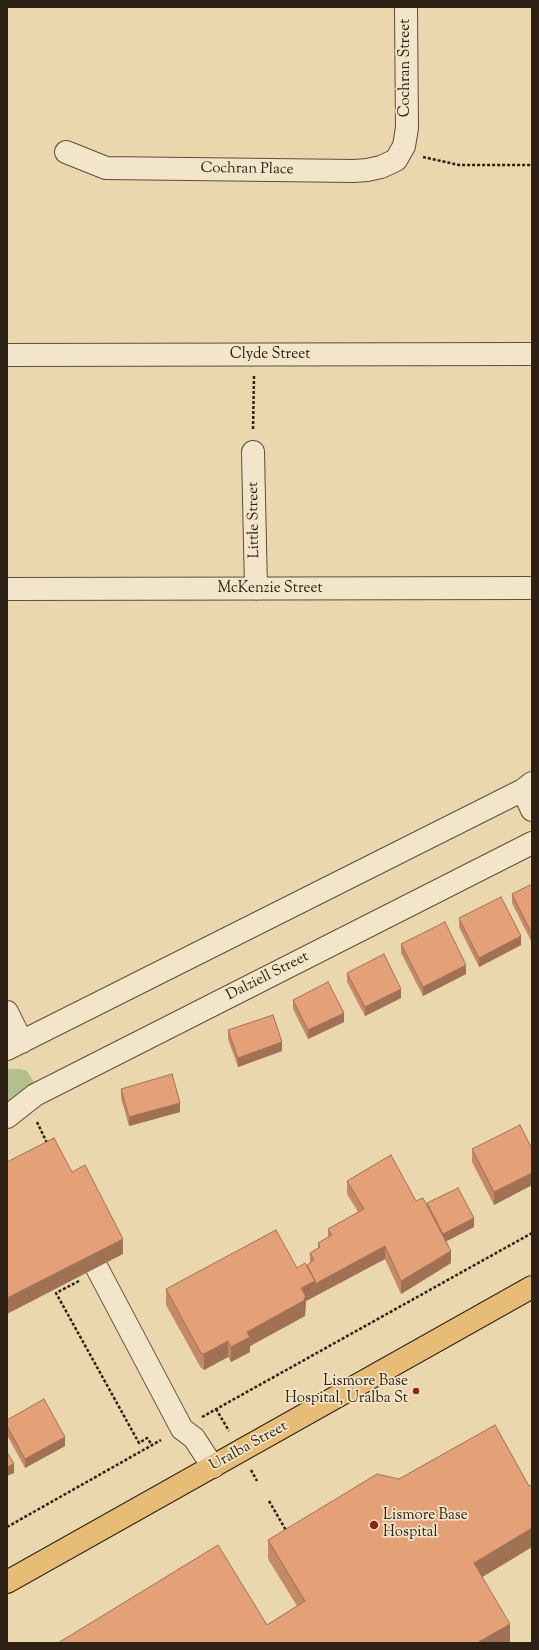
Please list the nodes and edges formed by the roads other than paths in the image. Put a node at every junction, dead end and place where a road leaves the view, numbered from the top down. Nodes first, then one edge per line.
1 (406, 7) edge
2 (407, 128) joint
3 (66, 152) dead end
4 (532, 354) edge
5 (7, 355) edge
6 (253, 452) road end
7 (532, 588) edge
8 (7, 589) edge
9 (256, 589) junction
10 (528, 786) edge
11 (532, 810) edge
12 (532, 843) edge
13 (7, 1012) edge
14 (14, 1046) edge
15 (7, 1117) edge
16 (89, 1274) edge
17 (532, 1287) edge
18 (212, 1467) junction
19 (7, 1582) edge

1 - 2 street, Cochran Street
2 - 3 street, Cochran Place
4 - 5 street, Clyde Street
6 - 9 street, Little Street
7 - 9 street, McKenzie Street
8 - 9 street, McKenzie Street
10 - 11 street
10 - 14 street
12 - 15 street, Dalziell Street
13 - 14 street
16 - 18 street
17 - 18 main road, Uralba Street
18 - 19 main road, Uralba Street

